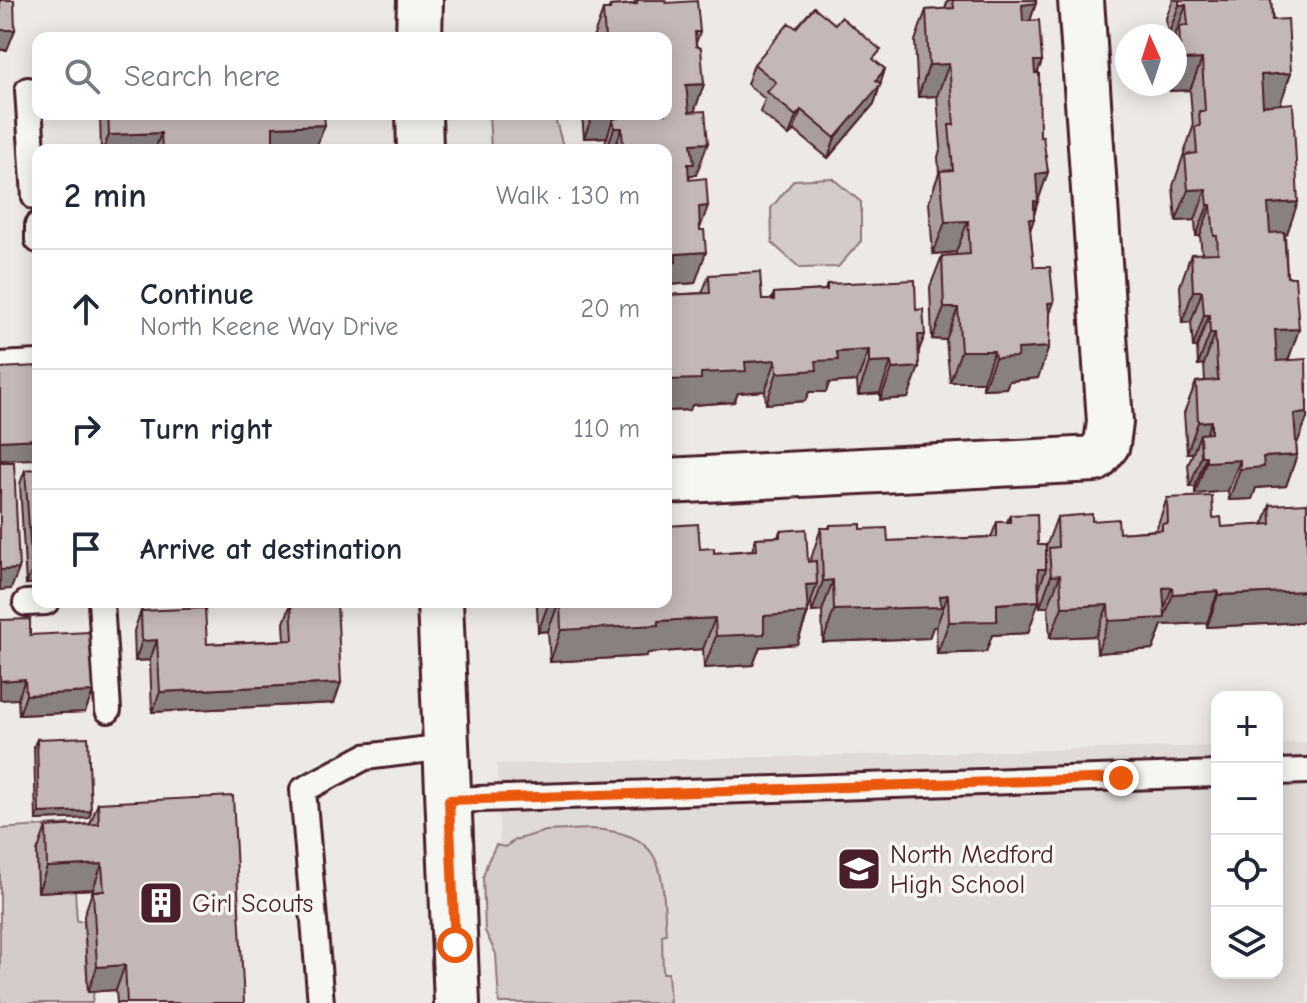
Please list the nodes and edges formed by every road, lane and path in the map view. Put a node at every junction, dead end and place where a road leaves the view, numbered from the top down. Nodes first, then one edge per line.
1 (420, 0) edge
2 (1081, 0) edge
3 (419, 32) edge
4 (28, 90) dead end
5 (419, 120) edge
6 (420, 144) edge
7 (32, 151) edge
8 (32, 363) edge
9 (0, 365) edge
10 (672, 481) edge
11 (101, 608) edge
12 (440, 608) edge
13 (108, 710) dead end
14 (446, 747) junction
15 (1307, 771) edge
16 (1283, 772) edge
17 (1211, 774) edge
18 (449, 800) junction
19 (321, 1003) edge
20 (457, 1003) edge

1 - 3 street
2 - 10 street
4 - 7 lane
5 - 6 street
8 - 9 lane
11 - 13 lane
12 - 14 street
14 - 18 street
14 - 19 lane
15 - 16 lane
17 - 18 lane
18 - 20 street

